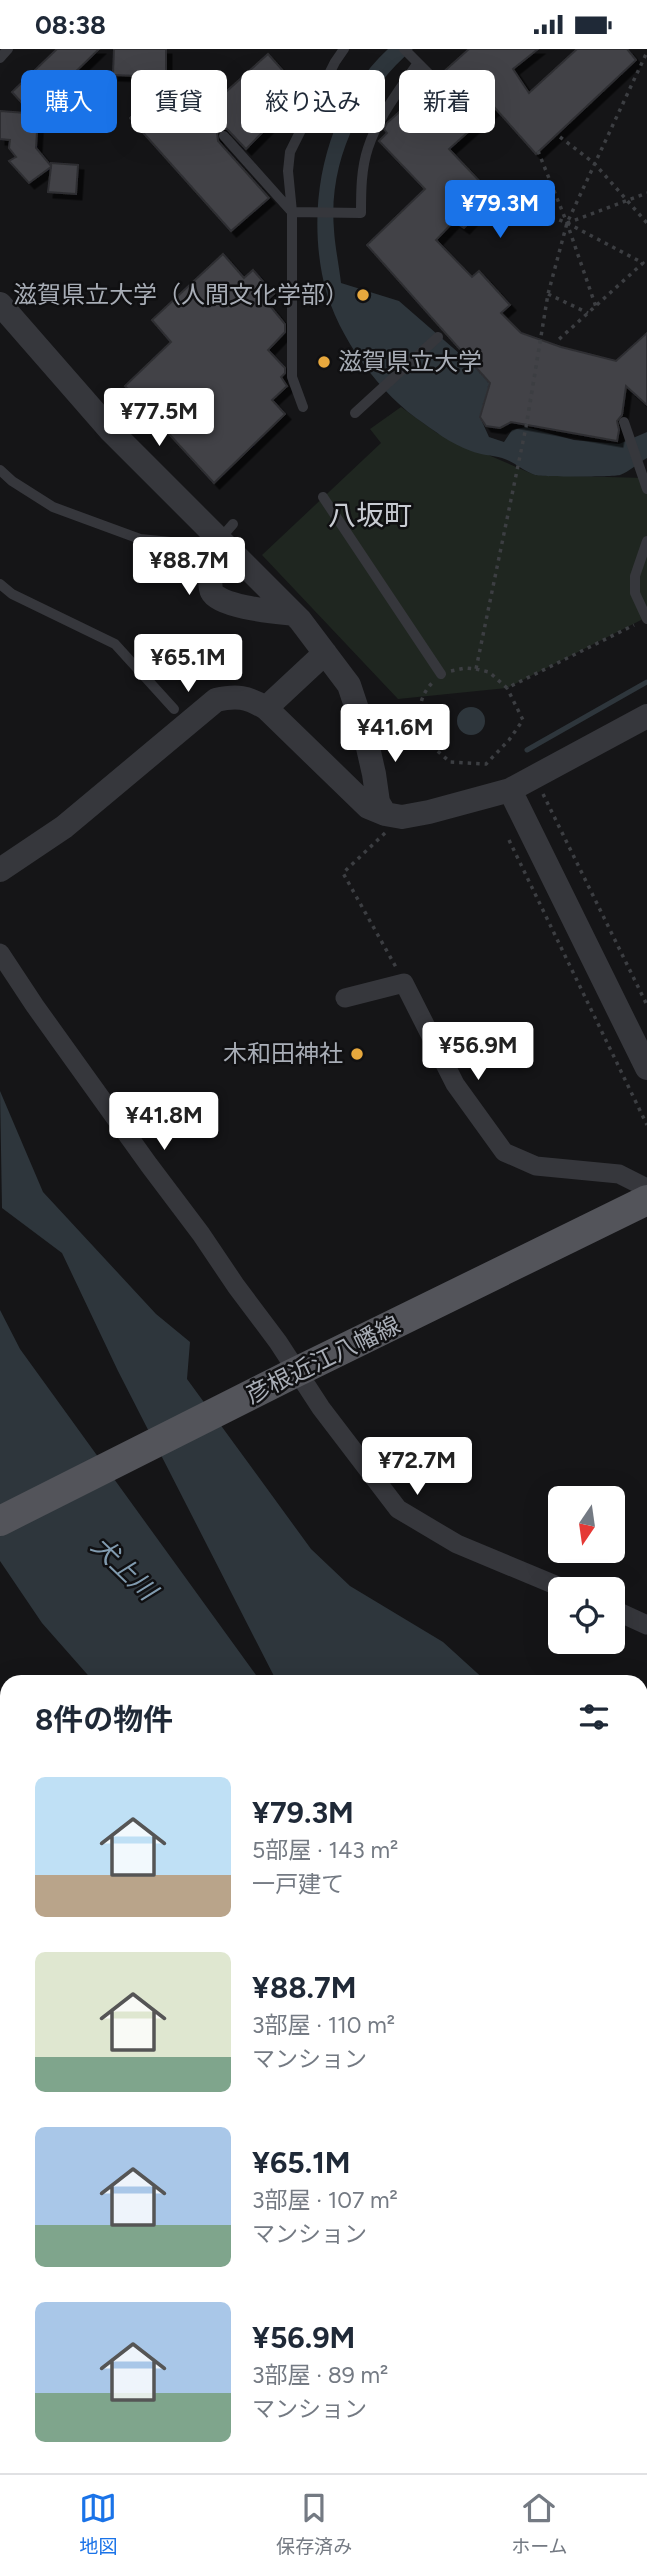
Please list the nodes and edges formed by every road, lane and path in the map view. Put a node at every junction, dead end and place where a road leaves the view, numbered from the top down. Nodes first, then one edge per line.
1 (8, 49) edge
2 (344, 49) edge
3 (404, 49) edge
4 (647, 51) edge
5 (0, 58) edge
6 (414, 61) junction
7 (424, 70) edge
8 (224, 136) dead end
9 (559, 137) dead end
10 (538, 151) dead end
11 (594, 163) junction
12 (488, 192) dead end
13 (647, 193) edge
14 (626, 201) junction
15 (294, 212) junction
16 (567, 223) junction
17 (647, 223) edge
18 (548, 293) junction
19 (0, 304) edge
20 (596, 307) junction
21 (588, 313) junction
22 (438, 337) dead end
23 (556, 342) dead end
24 (303, 407) dead end
25 (355, 413) dead end
26 (624, 422) dead end
27 (0, 470) edge
28 (647, 489) edge
29 (323, 498) dead end
30 (226, 532) junction
31 (647, 541) edge
32 (246, 565) junction
33 (0, 585) edge
34 (294, 614) junction
35 (647, 619) edge
36 (325, 653) junction
37 (476, 669) junction
38 (441, 674) junction
39 (507, 688) junction
40 (266, 708) junction
41 (174, 709) dead end
42 (357, 711) junction
43 (647, 716) edge
44 (420, 717) junction
45 (425, 740) junction
46 (383, 757) dead end
47 (534, 777) junction
48 (510, 790) junction
49 (393, 815) junction
50 (506, 833) dead end
51 (0, 870) edge
52 (0, 953) edge
53 (404, 983) junction
54 (345, 998) dead end
55 (647, 1005) edge
56 (647, 1068) edge
57 (647, 1125) edge
58 (647, 1188) edge
59 (647, 1200) edge
60 (292, 1374) junction
61 (0, 1521) edge
62 (548, 1582) edge
63 (625, 1615) edge
64 (647, 1625) edge

1 - 5 lane
2 - 15 lane
3 - 6 lane
4 - 11 path
6 - 7 lane
6 - 15 lane
8 - 15 lane
9 - 11 path
10 - 16 path
11 - 14 path
11 - 16 path
12 - 16 path
13 - 14 path
14 - 16 path
14 - 17 path
15 - 24 lane
16 - 18 path
16 - 20 path
16 - 20 path
18 - 21 path
18 - 37 path
19 - 30 street
20 - 21 path
21 - 23 path
22 - 25 lane
26 - 28 lane
27 - 30 lane
29 - 38 lane
30 - 32 street
31 - 35 lane
32 - 34 street
32 - 34 street
33 - 41 lane
34 - 36 street
35 - 39 path
36 - 40 street
36 - 42 street
37 - 38 path
37 - 39 path
38 - 44 path
39 - 45 path
40 - 49 street
40 - 51 street
42 - 44 path
42 - 49 street
43 - 47 street
44 - 45 path
45 - 46 path
47 - 48 street
47 - 55 path
48 - 49 street
48 - 56 street
49 - 53 path
50 - 57 path
52 - 60 street
53 - 54 street
53 - 58 street
59 - 60 main road, 彦根近江八幡線
60 - 61 main road, 彦根近江八幡線
60 - 62 street
63 - 64 street

